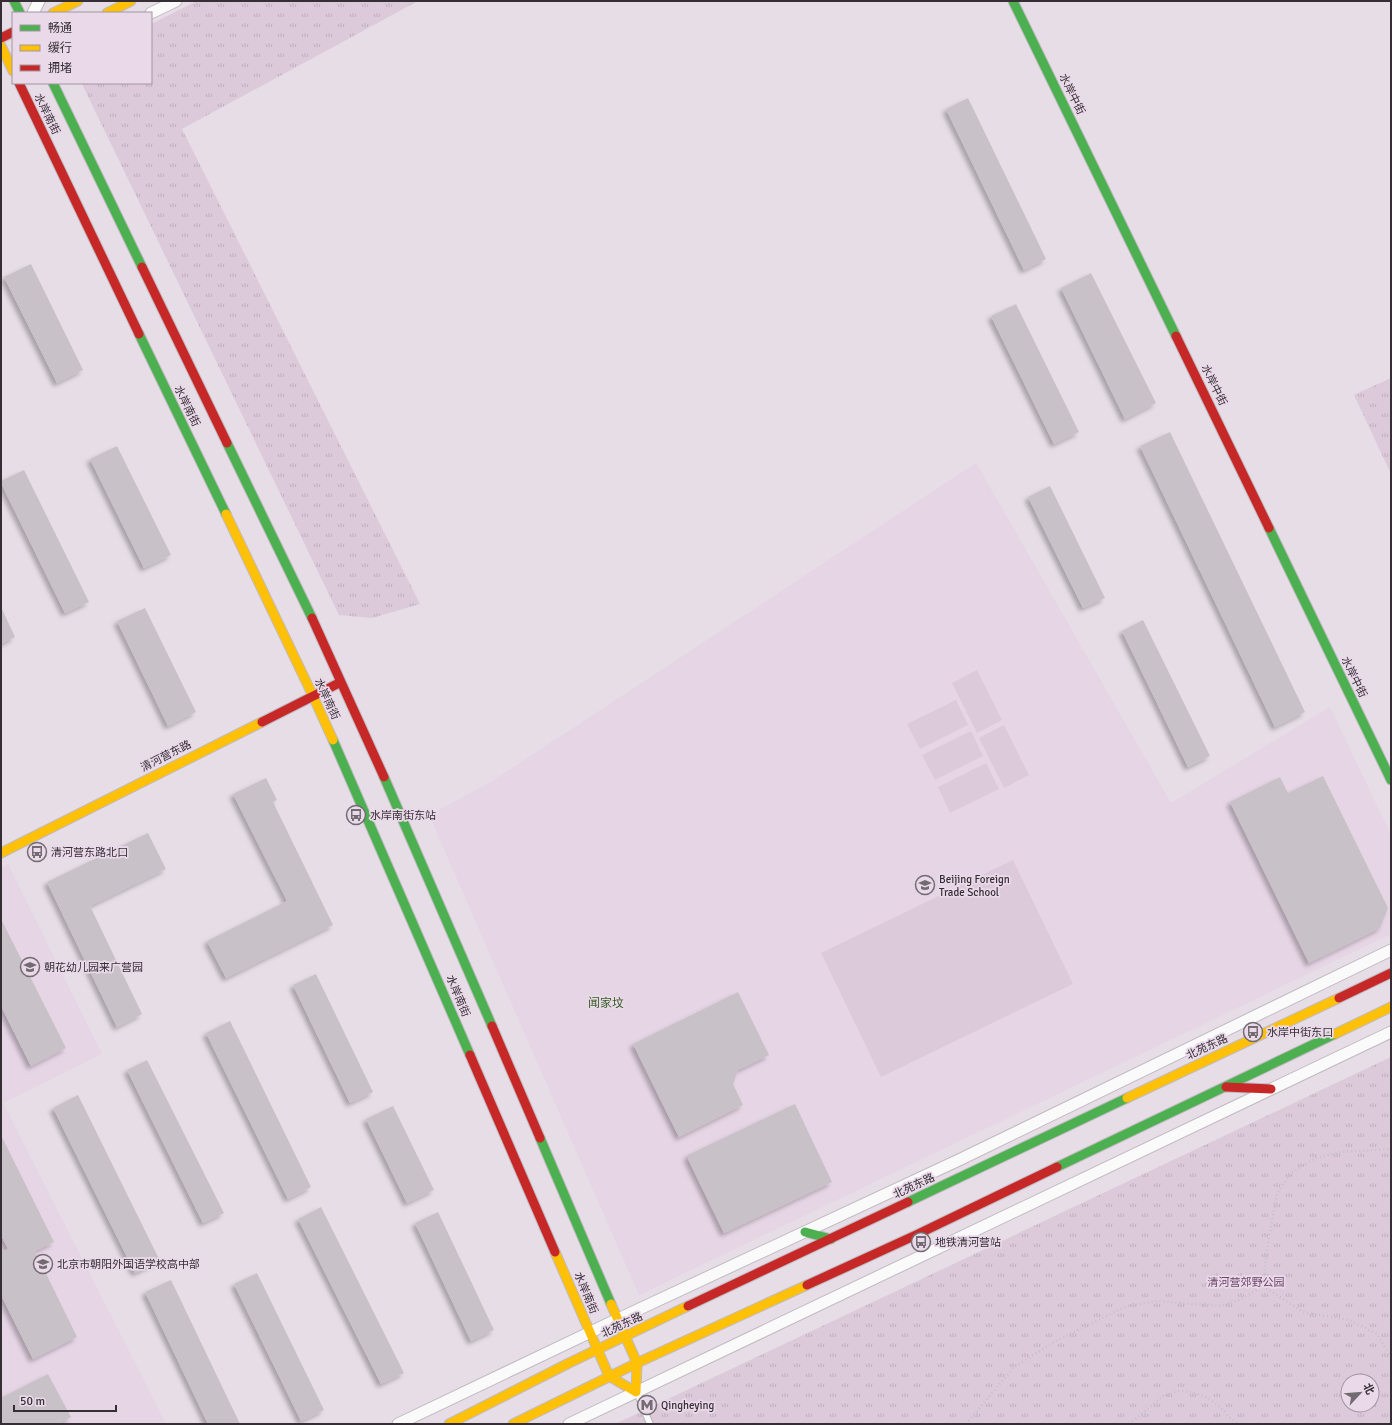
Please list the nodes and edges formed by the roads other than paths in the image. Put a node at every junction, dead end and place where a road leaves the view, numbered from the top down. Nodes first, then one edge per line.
1 (14, 1) edge
2 (39, 1) edge
3 (78, 1) edge
4 (131, 1) edge
5 (176, 1) edge
6 (1013, 1) edge
7 (20, 12) edge
8 (34, 12) edge
9 (55, 12) edge
10 (109, 12) edge
11 (152, 13) edge
12 (12, 32) edge
13 (1, 38) edge
14 (1, 46) edge
15 (8, 63) edge
16 (19, 84) edge
17 (53, 84) edge
18 (341, 682) junction
19 (313, 696) junction
20 (1391, 780) edge
21 (1, 853) edge
22 (1391, 950) edge
23 (1391, 973) edge
24 (1391, 1007) edge
25 (1391, 1032) edge
26 (1224, 1087) junction
27 (1271, 1089) junction
28 (805, 1232) junction
29 (831, 1239) junction
30 (618, 1318) junction
31 (590, 1332) junction
32 (626, 1337) junction
33 (597, 1350) junction
34 (637, 1362) junction
35 (609, 1376) junction
36 (636, 1392) junction
37 (398, 1424) edge
38 (449, 1424) edge
39 (513, 1424) edge
40 (569, 1424) edge
41 (650, 1424) edge

1 - 7 street
2 - 8 street
3 - 9 street
4 - 10 street
5 - 11 street
6 - 20 street, 水岸中街
12 - 13 street
14 - 15 street
16 - 19 street, 水岸南街
17 - 18 street, 水岸南街
18 - 19 street, 清河营东路
18 - 30 street, 水岸南街
19 - 21 street, 清河营东路
19 - 31 street, 水岸南街
22 - 28 street
23 - 29 street, 北苑东路
24 - 26 street
25 - 27 street
26 - 27 street
26 - 34 street
27 - 36 street
28 - 29 street
28 - 30 street
29 - 32 street, 北苑东路
30 - 31 street
30 - 32 street, 水岸南街
31 - 33 street, 水岸南街
31 - 37 street
32 - 33 street, 北苑东路
32 - 34 street, 水岸南街
33 - 35 street, 水岸南街
33 - 38 street, 北苑东路
34 - 35 street
34 - 36 street, 水岸南街
35 - 36 street
35 - 39 street
36 - 40 street
36 - 41 lane

